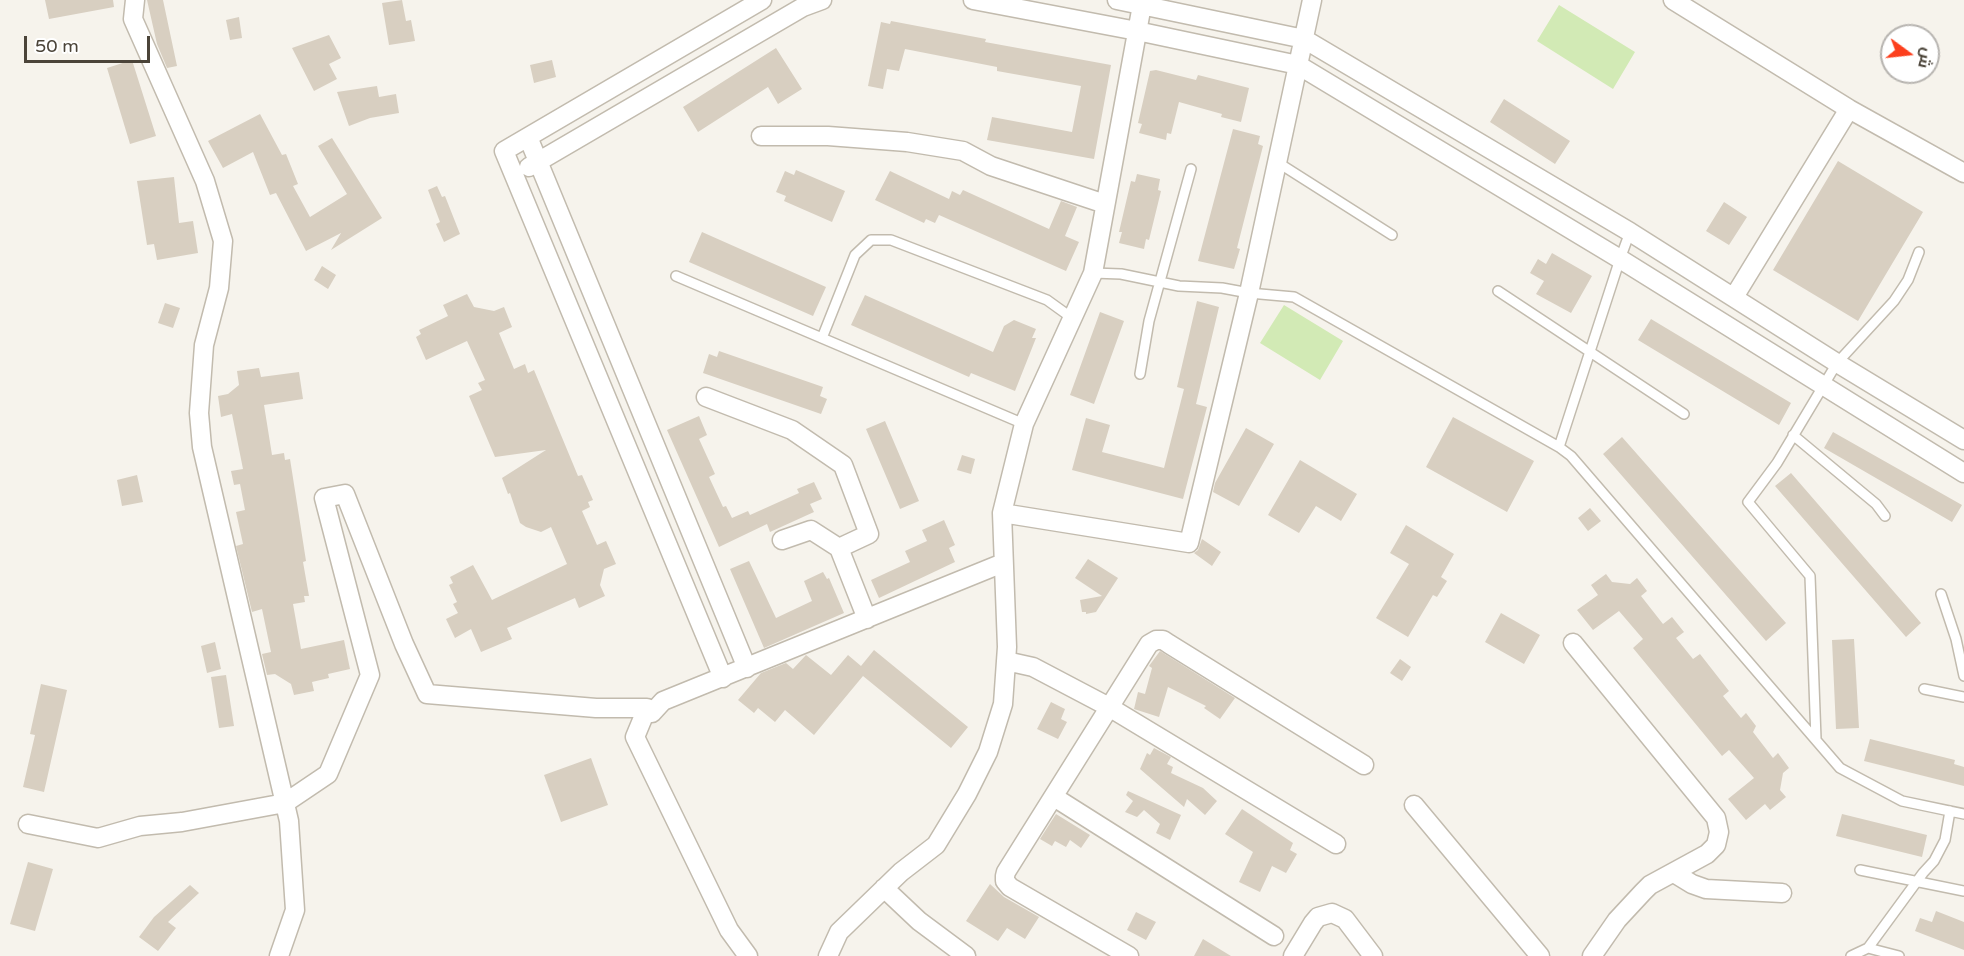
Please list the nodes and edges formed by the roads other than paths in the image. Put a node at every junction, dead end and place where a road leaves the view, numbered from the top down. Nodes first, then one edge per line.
1 (135, 0) edge
2 (762, 0) edge
3 (822, 0) edge
4 (973, 0) edge
5 (1116, 0) edge
6 (1312, 0) edge
7 (1673, 0) edge
8 (1142, 4) junction
9 (1137, 31) junction
10 (1304, 39) junction
11 (1298, 65) junction
12 (1850, 109) junction
13 (761, 136) dead end
14 (528, 137) junction
15 (538, 162) junction
16 (1277, 162) junction
17 (1191, 169) dead end
18 (1964, 173) edge
19 (515, 176) junction
20 (1104, 204) junction
21 (1630, 232) junction
22 (1392, 235) dead end
23 (1919, 252) dead end
24 (1620, 259) junction
25 (1093, 273) junction
26 (676, 276) dead end
27 (1159, 282) junction
28 (1498, 291) dead end
29 (1249, 293) junction
30 (1734, 297) junction
31 (1072, 318) junction
32 (822, 338) junction
33 (1589, 352) junction
34 (1837, 363) junction
35 (1140, 374) dead end
36 (1822, 386) junction
37 (706, 397) dead end
38 (1908, 406) junction
39 (1684, 414) dead end
40 (1024, 424) junction
41 (1896, 432) junction
42 (1793, 435) junction
43 (1964, 440) edge
44 (1559, 447) junction
45 (1964, 473) edge
46 (1002, 513) junction
47 (1885, 516) dead end
48 (782, 540) dead end
49 (839, 548) junction
50 (1003, 563) junction
51 (1941, 594) dead end
52 (867, 619) junction
53 (1573, 643) dead end
54 (1006, 661) junction
55 (747, 668) junction
56 (1964, 676) edge
57 (723, 678) junction
58 (1924, 689) dead end
59 (1964, 697) edge
60 (1110, 707) junction
61 (647, 708) junction
62 (1816, 740) junction
63 (1364, 765) dead end
64 (1053, 797) junction
65 (285, 803) junction
66 (1414, 805) dead end
67 (1950, 811) junction
68 (1964, 814) edge
69 (28, 824) dead end
70 (1336, 844) dead end
71 (1860, 870) dead end
72 (1674, 873) junction
73 (1917, 882) junction
74 (884, 888) junction
75 (1964, 891) edge
76 (1782, 893) dead end
77 (1274, 936) dead end
78 (1868, 948) junction
79 (279, 956) edge
80 (748, 956) edge
81 (828, 956) edge
82 (966, 956) edge
83 (1129, 956) edge
84 (1293, 956) edge
85 (1373, 956) edge
86 (1540, 956) edge
87 (1592, 956) edge
88 (1851, 956) edge
89 (1899, 956) edge

1 - 65 street
2 - 14 street
3 - 15 street
4 - 9 street
5 - 8 street
6 - 10 street
7 - 12 street
8 - 9 street
8 - 10 street
9 - 11 street
9 - 20 street
10 - 11 street
10 - 21 street
11 - 16 street
11 - 24 street
12 - 18 street
12 - 30 street
13 - 20 street
14 - 15 street
14 - 19 street
15 - 19 street
15 - 55 street
16 - 22 lane
16 - 29 street
17 - 27 lane
19 - 57 street
20 - 25 street
21 - 24 lane
21 - 30 street
23 - 34 lane
24 - 33 lane
24 - 36 street
25 - 27 lane
25 - 31 street
26 - 32 lane
27 - 29 lane
27 - 35 lane
28 - 33 lane
29 - 44 lane
29 - 46 street
30 - 34 street
31 - 32 lane
31 - 40 street
32 - 40 lane
33 - 39 lane
33 - 44 lane
34 - 36 lane
34 - 38 street
36 - 41 street
36 - 42 lane
37 - 49 street
38 - 41 street
38 - 43 street
40 - 46 street
41 - 45 street
42 - 47 lane
42 - 62 lane
44 - 62 lane
46 - 50 street
48 - 49 street
49 - 52 street
50 - 52 street
50 - 54 street
51 - 56 lane
52 - 55 street
53 - 72 street
54 - 60 street
54 - 74 street
55 - 57 street
57 - 61 street
58 - 59 lane
60 - 63 street
60 - 64 street
60 - 70 street
61 - 65 street
61 - 80 street
62 - 67 lane
64 - 77 street
64 - 83 street
65 - 69 street
65 - 79 street
66 - 86 street
67 - 68 lane
67 - 73 lane
71 - 73 lane
72 - 76 street
72 - 87 street
73 - 75 lane
73 - 78 lane
74 - 81 street
74 - 82 street
78 - 88 lane
78 - 89 lane
84 - 85 street

